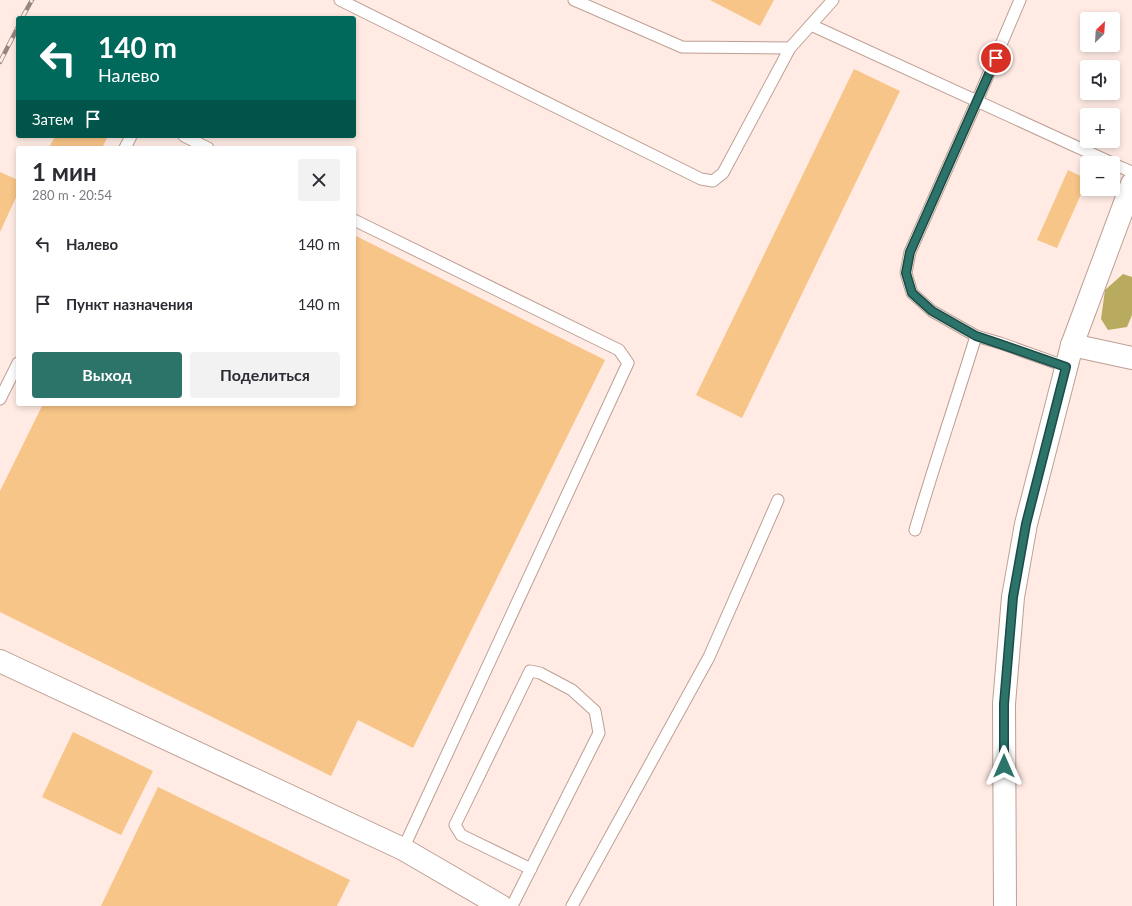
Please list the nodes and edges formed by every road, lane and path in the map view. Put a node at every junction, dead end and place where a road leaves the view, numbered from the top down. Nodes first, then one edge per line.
1 (340, 0) edge
2 (574, 0) edge
3 (833, 0) edge
4 (1020, 0) edge
5 (811, 25) junction
6 (790, 48) junction
7 (977, 101) junction
8 (188, 138) edge
9 (204, 146) edge
10 (1097, 156) edge
11 (1120, 167) edge
12 (1132, 172) edge
13 (1132, 184) edge
14 (356, 221) edge
15 (976, 336) junction
16 (1072, 345) junction
17 (1132, 358) edge
18 (16, 367) edge
19 (1066, 367) junction
20 (0, 399) edge
21 (778, 500) dead end
22 (915, 530) dead end
23 (0, 661) edge
24 (403, 849) junction
25 (531, 869) junction
26 (501, 906) edge
27 (512, 906) edge
28 (572, 906) edge
29 (1005, 906) edge

1 - 6 lane
2 - 6 lane
3 - 5 lane
4 - 7 lane
5 - 6 lane
5 - 7 lane
7 - 10 lane
7 - 15 lane
8 - 9 lane
11 - 12 lane
13 - 16 main road
14 - 24 lane
15 - 19 lane
15 - 22 lane
16 - 17 main road
16 - 19 main road
18 - 20 lane
19 - 29 main road
21 - 28 lane
23 - 24 main road
24 - 26 main road
25 - 25 lane
25 - 27 lane

